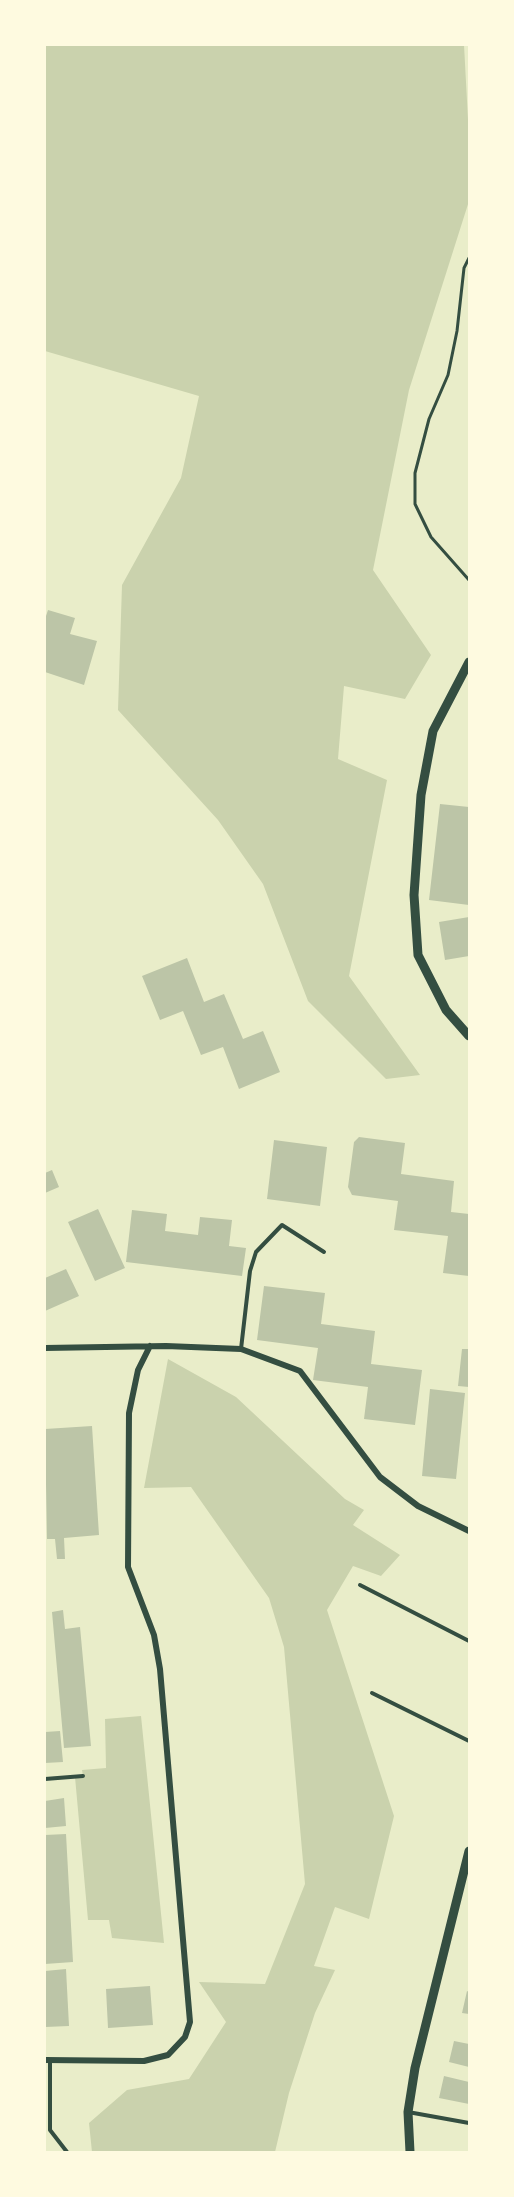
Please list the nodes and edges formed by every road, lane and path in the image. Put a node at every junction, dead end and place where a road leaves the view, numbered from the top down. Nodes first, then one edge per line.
1 (469, 258) edge
2 (469, 580) edge
3 (469, 662) edge
4 (469, 1036) edge
5 (324, 1252) dead end
6 (150, 1346) junction
7 (45, 1348) edge
8 (242, 1349) junction
9 (469, 1530) edge
10 (360, 1585) dead end
11 (469, 1641) edge
12 (372, 1693) dead end
13 (469, 1741) edge
14 (83, 1776) dead end
15 (45, 1779) edge
16 (469, 1851) edge
17 (48, 2060) edge
18 (408, 2112) junction
19 (469, 2122) edge
20 (67, 2152) edge
21 (410, 2152) edge

1 - 2 path
3 - 4 street
5 - 8 lane
6 - 7 street
6 - 8 street
6 - 17 street
8 - 9 street
10 - 11 lane
12 - 13 lane
14 - 15 lane
16 - 18 street
17 - 20 lane
18 - 19 lane
18 - 21 street

